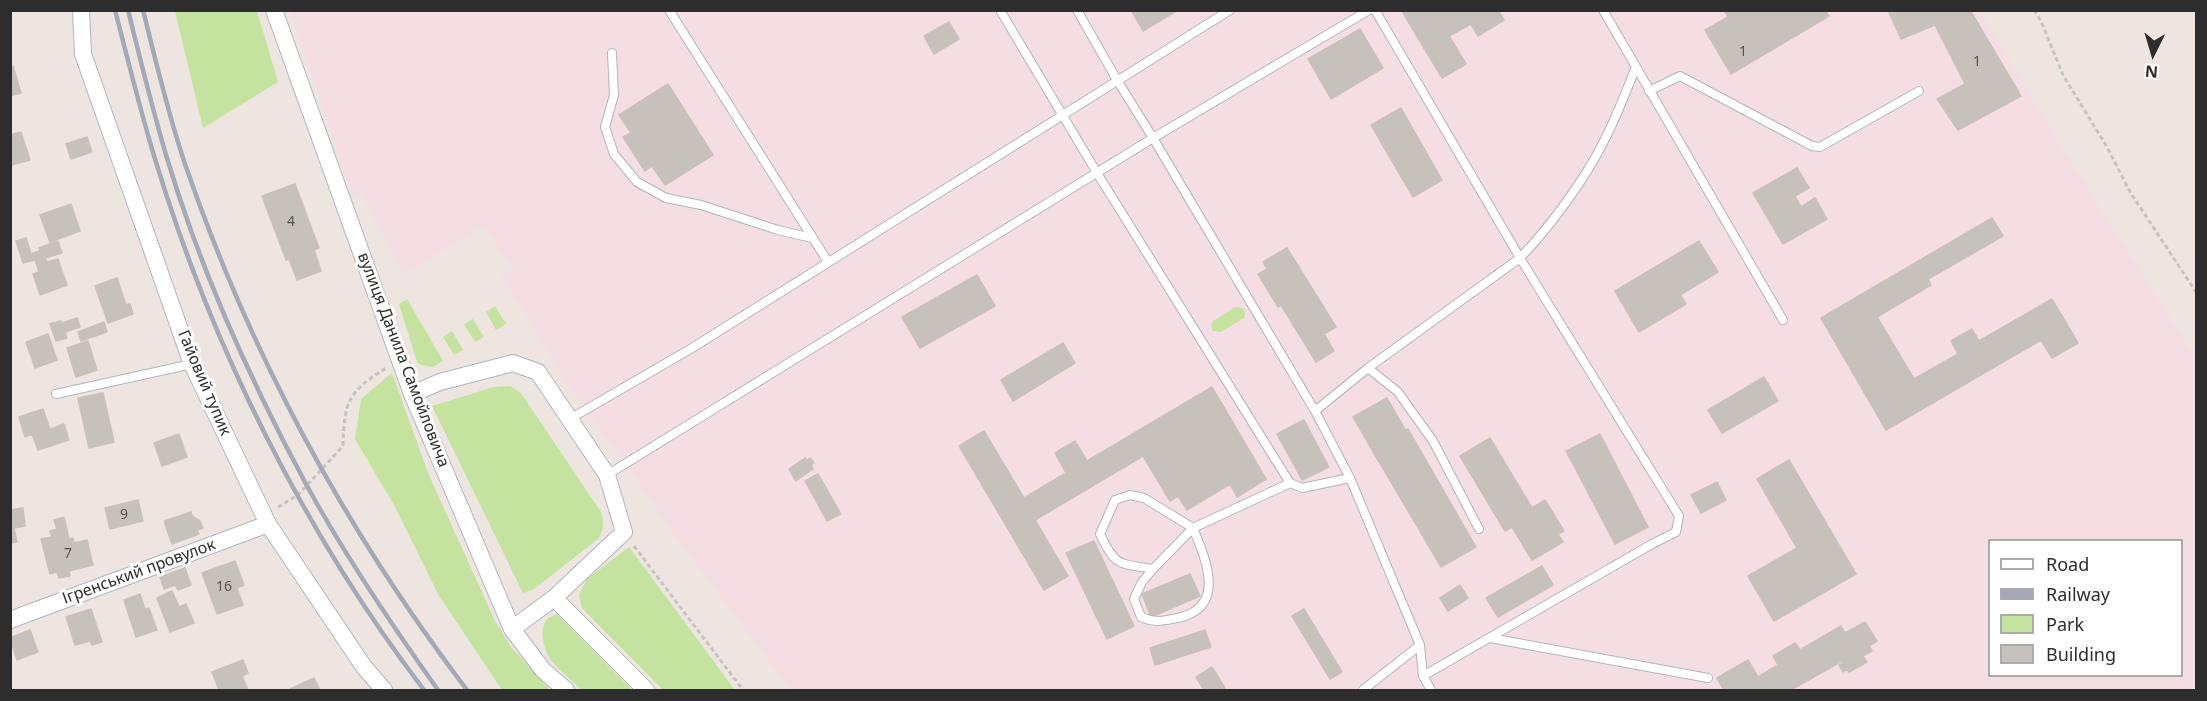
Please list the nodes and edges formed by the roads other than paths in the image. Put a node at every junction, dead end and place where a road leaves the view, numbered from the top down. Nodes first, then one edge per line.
1 (81, 10) edge
2 (274, 10) edge
3 (669, 10) edge
4 (1000, 10) edge
5 (1077, 10) edge
6 (1230, 10) edge
7 (1369, 10) edge
8 (1375, 10) edge
9 (1603, 10) edge
10 (612, 53) dead end
11 (1636, 67) junction
12 (1117, 80) junction
13 (1649, 91) junction
14 (1918, 91) dead end
15 (1062, 115) junction
16 (1153, 138) junction
17 (1097, 173) junction
18 (812, 238) junction
19 (1520, 258) junction
20 (828, 262) junction
21 (1783, 320) dead end
22 (192, 364) junction
23 (1368, 368) junction
24 (56, 394) dead end
25 (412, 394) junction
26 (1315, 411) junction
27 (568, 420) junction
28 (607, 476) junction
29 (1350, 478) junction
30 (1290, 483) junction
31 (268, 524) junction
32 (1193, 528) junction
33 (1479, 529) dead end
34 (1153, 569) junction
35 (554, 598) junction
36 (10, 620) edge
37 (512, 629) junction
38 (1490, 638) junction
39 (1420, 645) junction
40 (1424, 676) junction
41 (1708, 678) dead end
42 (384, 690) edge
43 (566, 690) edge
44 (646, 690) edge
45 (1363, 690) edge
46 (1431, 690) edge

1 - 22 street, Гайовий тупик
2 - 25 street, вулиця Данила Самойловича
3 - 18 lane
4 - 15 lane
5 - 12 lane
6 - 12 lane
7 - 16 lane
8 - 19 lane
9 - 11 lane
10 - 18 lane
11 - 13 lane
11 - 19 lane
12 - 15 lane
12 - 16 lane
13 - 14 lane
13 - 21 lane
15 - 17 lane
15 - 20 lane
16 - 17 lane
16 - 26 lane
17 - 28 lane
17 - 30 lane
18 - 20 lane
19 - 23 lane
19 - 38 lane
20 - 27 lane
22 - 24 lane
22 - 31 street, Гайовий тупик
23 - 26 lane
23 - 33 lane
25 - 27 street
25 - 37 street, вулиця Данила Самойловича
26 - 29 lane
27 - 28 street
28 - 35 street
29 - 30 lane
29 - 39 lane
30 - 32 lane
31 - 36 street, Ігренський провулок
31 - 42 street, Гайовий тупик
32 - 34 lane
32 - 34 lane
32 - 34 lane
35 - 37 street
35 - 44 street
37 - 43 street, вулиця Данила Самойловича
38 - 40 lane
38 - 41 lane
39 - 40 lane
39 - 45 lane
40 - 46 lane

